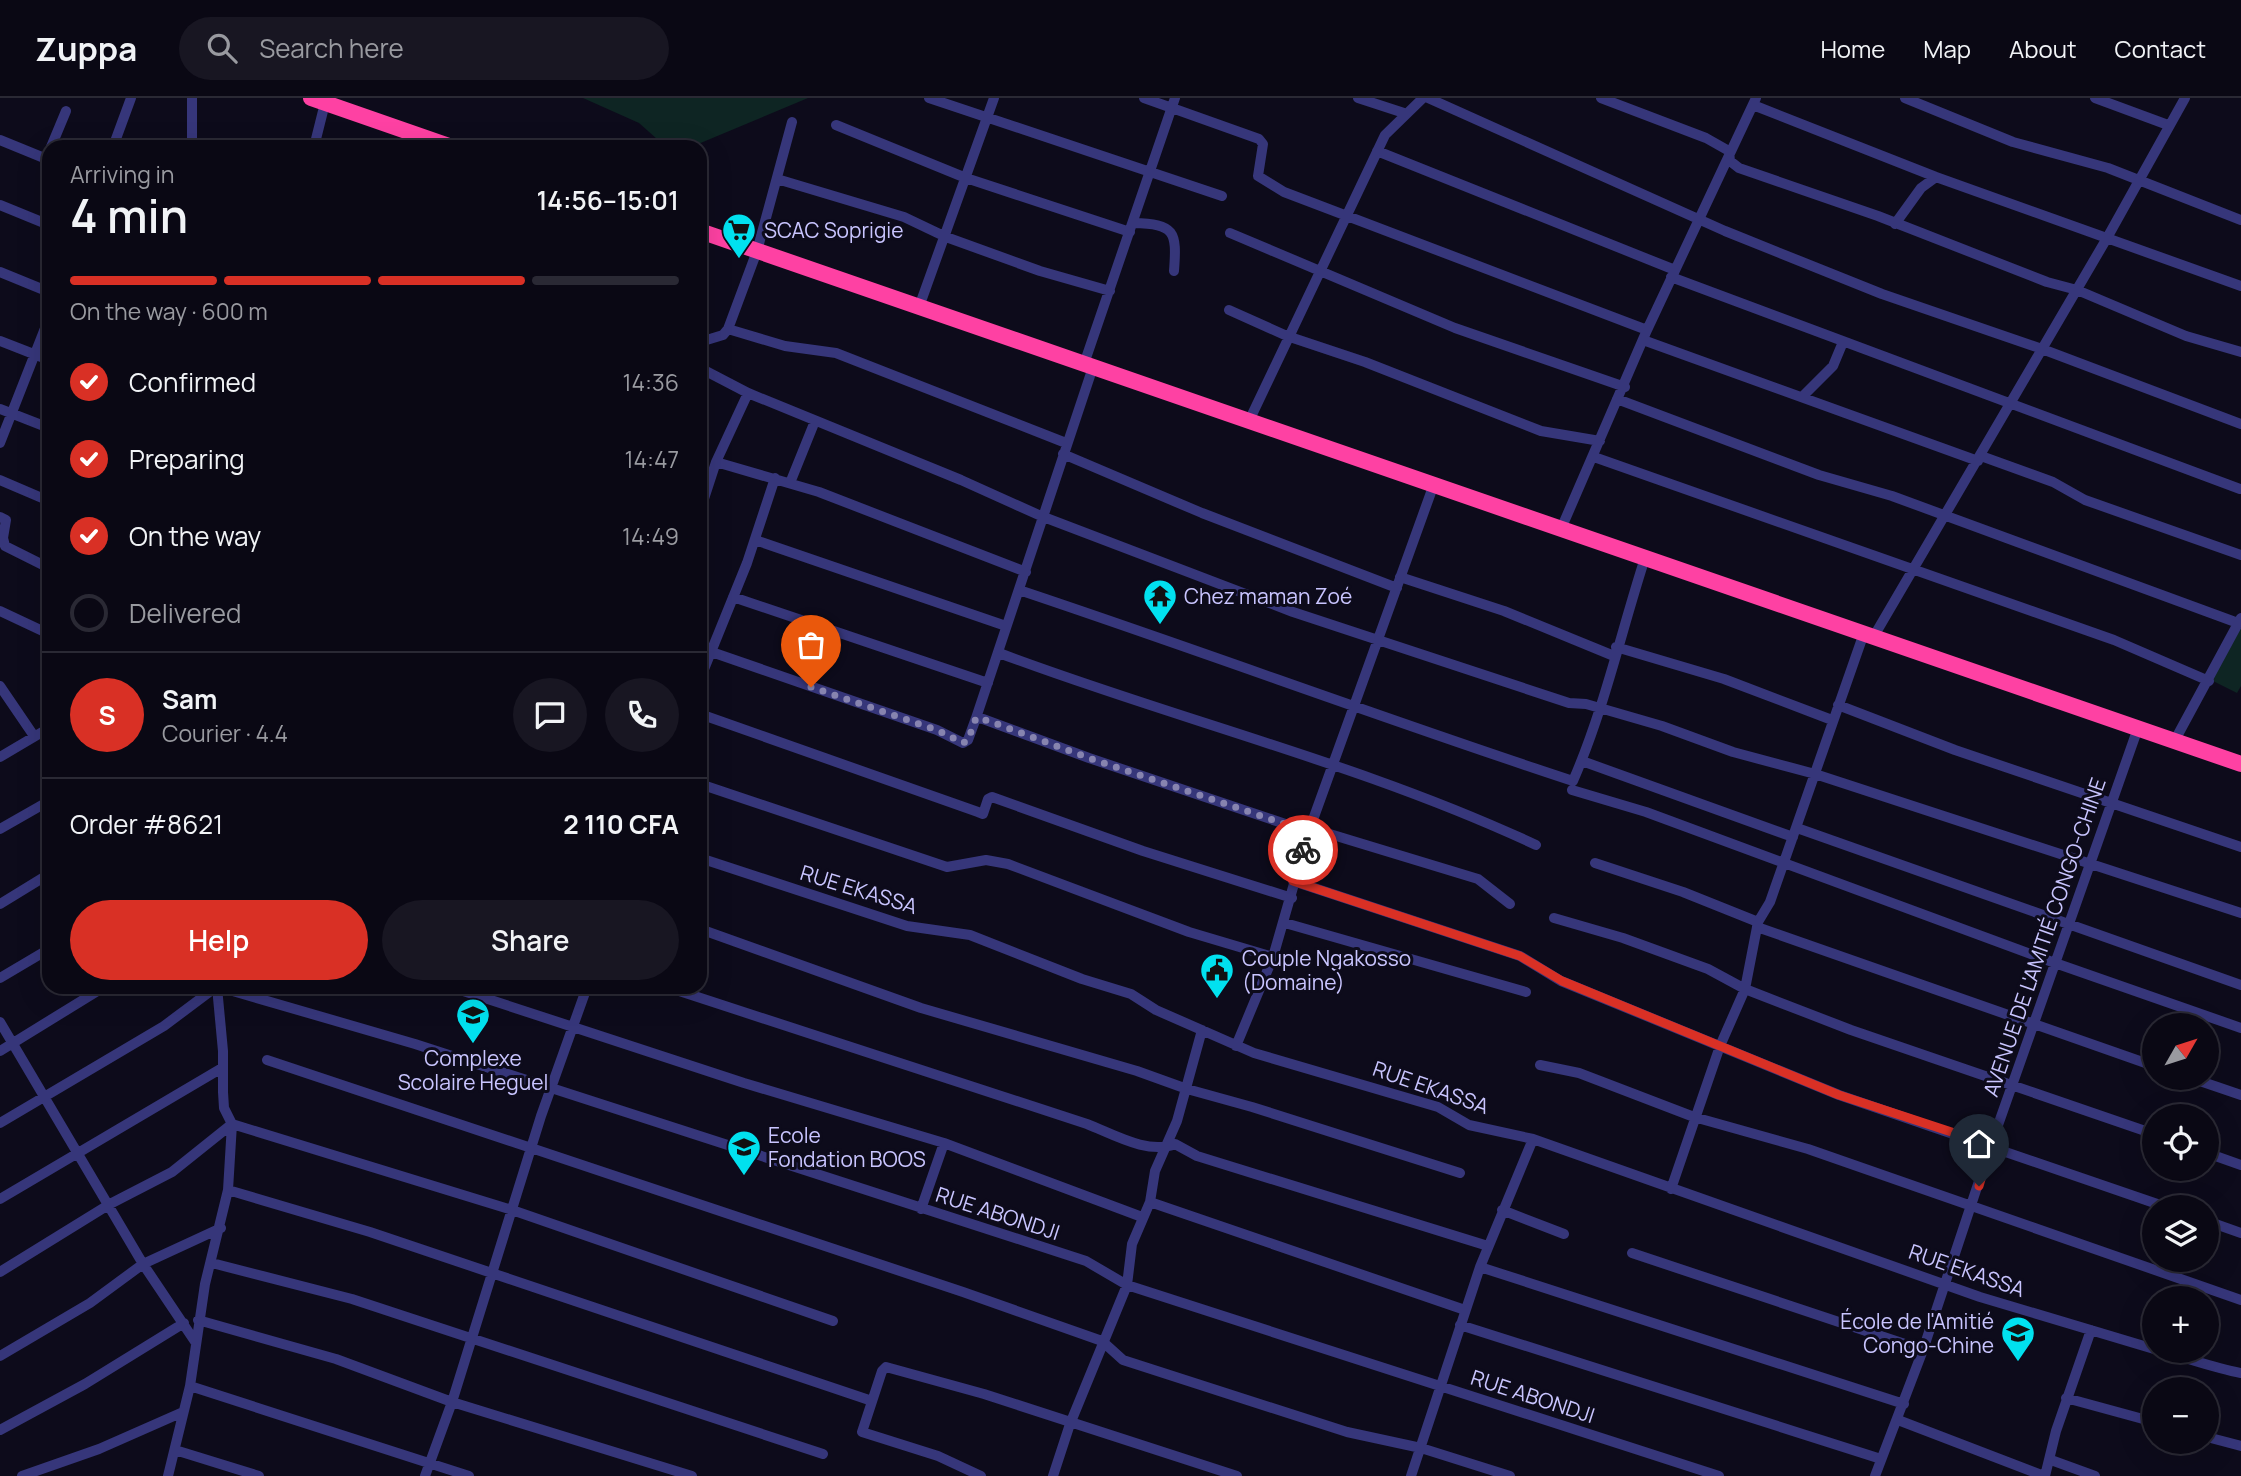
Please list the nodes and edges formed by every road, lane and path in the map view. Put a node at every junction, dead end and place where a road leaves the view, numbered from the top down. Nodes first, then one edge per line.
1 (131, 98) edge
2 (192, 98) edge
3 (929, 98) edge
4 (994, 98) edge
5 (1144, 98) edge
6 (1358, 98) edge
7 (1425, 98) edge
8 (1601, 98) edge
9 (1905, 98) edge
10 (2095, 98) edge
11 (2185, 98) edge
12 (318, 100) edge
13 (1755, 102) edge
14 (1174, 103) edge
15 (66, 111) dead end
16 (1405, 113) junction
17 (987, 116) junction
18 (792, 122) dead end
19 (836, 125) dead end
20 (2168, 125) junction
21 (0, 140) edge
22 (54, 140) edge
23 (116, 140) edge
24 (192, 140) edge
25 (315, 140) edge
26 (423, 140) edge
27 (1377, 151) junction
28 (42, 155) edge
29 (1728, 157) junction
30 (1151, 170) junction
31 (1936, 177) junction
32 (966, 178) junction
33 (777, 179) junction
34 (2138, 180) junction
35 (1222, 196) dead end
36 (0, 205) edge
37 (1349, 216) junction
38 (1698, 218) junction
39 (2241, 219) edge
40 (42, 222) edge
41 (1895, 224) junction
42 (1132, 227) junction
43 (707, 233) edge
44 (1230, 233) dead end
45 (946, 237) junction
46 (2107, 238) junction
47 (757, 251) junction
48 (1174, 271) dead end
49 (0, 272) edge
50 (1322, 273) junction
51 (1673, 273) junction
52 (2241, 286) edge
53 (42, 289) edge
54 (2077, 290) junction
55 (1110, 291) junction
56 (919, 307) junction
57 (1229, 310) dead end
58 (728, 329) junction
59 (1645, 335) junction
60 (42, 336) edge
61 (1287, 336) junction
62 (707, 340) edge
63 (0, 341) edge
64 (1843, 342) junction
65 (2042, 349) junction
66 (2241, 352) edge
67 (35, 354) junction
68 (42, 357) edge
69 (1088, 365) junction
70 (707, 372) edge
71 (1625, 387) junction
72 (748, 393) junction
73 (1804, 395) junction
74 (1617, 399) junction
75 (2010, 404) junction
76 (5, 412) edge
77 (815, 421) junction
78 (1249, 421) junction
79 (2241, 424) edge
80 (42, 425) edge
81 (1600, 441) junction
82 (0, 443) edge
83 (1065, 449) junction
84 (1594, 457) junction
85 (1980, 458) junction
86 (716, 462) junction
87 (775, 478) junction
88 (0, 480) edge
89 (790, 483) junction
90 (1434, 484) junction
91 (707, 489) edge
92 (2240, 489) edge
93 (42, 498) edge
94 (1041, 516) junction
95 (0, 517) edge
96 (1944, 517) junction
97 (1561, 529) junction
98 (755, 540) junction
99 (2241, 555) edge
100 (1645, 558) junction
101 (42, 564) edge
102 (1911, 570) junction
103 (1026, 572) junction
104 (1398, 583) junction
105 (1019, 590) junction
106 (733, 597) junction
107 (0, 611) edge
108 (2240, 621) edge
109 (1006, 626) junction
110 (42, 631) edge
111 (1869, 635) junction
112 (1380, 639) junction
113 (707, 650) edge
114 (713, 651) junction
115 (1615, 651) junction
116 (999, 653) junction
117 (707, 664) edge
118 (2209, 681) junction
119 (988, 682) junction
120 (0, 686) edge
121 (1838, 705) junction
122 (1354, 709) junction
123 (1600, 709) junction
124 (707, 716) edge
125 (976, 718) junction
126 (1832, 720) junction
127 (2138, 727) junction
128 (42, 732) edge
129 (34, 736) junction
130 (2175, 740) junction
131 (0, 757) edge
132 (1582, 761) junction
133 (1333, 764) junction
134 (2241, 764) edge
135 (1815, 774) junction
136 (707, 786) edge
137 (1572, 790) dead end
138 (2112, 802) junction
139 (42, 805) edge
140 (0, 829) edge
141 (1309, 830) junction
142 (1795, 832) junction
143 (1536, 845) dead end
144 (2241, 847) edge
145 (707, 860) edge
146 (1783, 861) junction
147 (2091, 862) junction
148 (1595, 863) dead end
149 (42, 878) edge
150 (1293, 881) junction
151 (1292, 898) junction
152 (0, 904) edge
153 (1510, 904) dead end
154 (2241, 913) edge
155 (1554, 918) dead end
156 (1285, 923) junction
157 (1757, 925) junction
158 (2069, 925) junction
159 (707, 932) edge
160 (42, 953) edge
161 (1273, 957) junction
162 (2055, 963) junction
163 (0, 978) edge
164 (2241, 985) edge
165 (1745, 989) junction
166 (1526, 992) dead end
167 (92, 994) edge
168 (207, 994) edge
169 (217, 994) edge
170 (241, 994) edge
171 (473, 994) edge
172 (584, 994) edge
173 (688, 994) edge
174 (0, 1022) edge
175 (2034, 1025) junction
176 (573, 1026) junction
177 (2241, 1028) edge
178 (1202, 1030) junction
179 (12, 1043) junction
180 (1236, 1046) junction
181 (1720, 1046) junction
182 (0, 1051) edge
183 (267, 1060) dead end
184 (2142, 1062) edge
185 (1541, 1065) dead end
186 (222, 1068) junction
187 (2013, 1084) junction
188 (552, 1088) junction
189 (2219, 1088) edge
190 (1187, 1089) junction
191 (2241, 1095) edge
192 (44, 1096) junction
193 (1694, 1117) junction
194 (0, 1123) edge
195 (232, 1124) junction
196 (2142, 1130) edge
197 (1533, 1139) junction
198 (944, 1143) junction
199 (1991, 1145) junction
200 (1166, 1148) junction
201 (532, 1150) junction
202 (80, 1154) junction
203 (2219, 1157) edge
204 (2241, 1165) edge
205 (1460, 1173) dead end
206 (1671, 1189) junction
207 (228, 1190) junction
208 (2142, 1198) edge
209 (0, 1199) edge
210 (1150, 1202) junction
211 (110, 1204) junction
212 (1972, 1207) junction
213 (921, 1209) junction
214 (512, 1210) junction
215 (1502, 1210) junction
216 (1142, 1217) junction
217 (2219, 1225) edge
218 (221, 1228) junction
219 (2241, 1233) edge
220 (1564, 1234) dead end
221 (1488, 1247) junction
222 (1632, 1253) dead end
223 (212, 1263) junction
224 (143, 1264) junction
225 (1479, 1267) junction
226 (0, 1272) edge
227 (493, 1275) junction
228 (1126, 1285) junction
229 (1945, 1285) junction
230 (2241, 1300) edge
231 (1465, 1310) junction
232 (198, 1320) junction
233 (833, 1321) dead end
234 (184, 1323) junction
235 (1460, 1325) junction
236 (2091, 1330) junction
237 (470, 1338) junction
238 (1102, 1341) junction
239 (197, 1343) junction
240 (2142, 1345) edge
241 (1923, 1350) junction
242 (0, 1356) edge
243 (2206, 1363) edge
244 (2241, 1373) edge
245 (190, 1386) junction
246 (1441, 1386) junction
247 (2066, 1398) junction
248 (872, 1401) junction
249 (452, 1402) junction
250 (1904, 1404) junction
251 (183, 1412) junction
252 (2142, 1419) edge
253 (1898, 1420) junction
254 (1070, 1424) junction
255 (0, 1430) edge
256 (2219, 1440) edge
257 (2241, 1446) edge
258 (1421, 1448) junction
259 (174, 1450) junction
260 (823, 1454) dead end
261 (1881, 1459) junction
262 (2051, 1460) junction
263 (430, 1463) junction
264 (22, 1476) edge
265 (168, 1476) edge
266 (259, 1476) edge
267 (425, 1476) edge
268 (469, 1476) edge
269 (692, 1476) edge
270 (981, 1476) edge
271 (1054, 1476) edge
272 (1237, 1476) edge
273 (1411, 1476) edge
274 (1510, 1476) edge
275 (1719, 1476) edge
276 (1875, 1476) edge
277 (2045, 1476) edge
278 (2095, 1476) edge

1 - 23 street
2 - 24 street
3 - 17 street
4 - 17 street
5 - 14 street
6 - 16 street
7 - 16 street
7 - 38 street
8 - 29 street
9 - 34 street
10 - 20 street
11 - 20 street
12 - 25 street
12 - 26 highway
13 - 29 street
13 - 31 street
14 - 30 street
14 - 37 street
15 - 22 street
16 - 27 street
17 - 30 street
17 - 32 street
18 - 33 street
19 - 32 street
20 - 34 street
21 - 28 street
27 - 37 street
27 - 51 street
29 - 38 street
29 - 41 street
30 - 35 street
30 - 42 street
31 - 41 street
31 - 46 street
32 - 42 street
32 - 45 street
33 - 45 street
33 - 47 street
34 - 39 street
34 - 46 street
36 - 40 street
37 - 50 street
37 - 59 street
38 - 51 street
38 - 65 street
41 - 54 street
42 - 48 street
42 - 55 street
43 - 47 highway
44 - 50 street
45 - 55 street
45 - 56 street
46 - 52 street
46 - 54 street
47 - 56 highway
47 - 58 street
49 - 53 street
50 - 61 street
50 - 71 street
51 - 59 street
51 - 64 street
54 - 65 street
54 - 66 street
55 - 69 street
56 - 69 highway
57 - 61 street
58 - 62 street
58 - 83 street
59 - 71 street
59 - 73 street
60 - 67 street
61 - 78 street
61 - 81 street
63 - 67 street
64 - 73 street
64 - 75 street
65 - 75 street
65 - 79 street
67 - 68 street
67 - 76 street
69 - 78 highway
69 - 83 street
70 - 72 street
71 - 74 street
72 - 77 street
72 - 86 street
73 - 85 street
74 - 81 street
74 - 96 street
75 - 85 street
75 - 92 street
76 - 80 street
76 - 82 street
77 - 89 street
77 - 94 street
78 - 90 highway
81 - 84 street
83 - 94 street
83 - 104 street
84 - 97 street
84 - 102 street
85 - 96 street
85 - 99 street
86 - 87 street
86 - 91 street
87 - 89 street
87 - 98 street
88 - 93 street
89 - 103 street
90 - 97 highway
90 - 104 street
94 - 103 street
94 - 112 street
95 - 101 street
96 - 102 street
96 - 108 street
97 - 100 highway
98 - 106 street
98 - 109 street
100 - 111 highway
100 - 115 street
102 - 111 street
102 - 118 street
103 - 105 street
104 - 112 street
104 - 115 street
105 - 109 street
105 - 122 street
106 - 114 street
106 - 119 street
107 - 110 street
108 - 118 street
109 - 116 street
111 - 121 street
111 - 127 highway
112 - 122 street
112 - 123 street
113 - 114 street
114 - 117 street
114 - 125 street
115 - 123 street
115 - 126 street
116 - 119 street
116 - 133 street
118 - 130 street
119 - 125 street
120 - 129 street
121 - 126 street
121 - 138 street
122 - 132 street
122 - 133 street
123 - 132 street
123 - 135 street
124 - 151 street
125 - 141 street
126 - 135 street
127 - 130 highway
127 - 138 street, AVENUE DE L'AMITIÉ CONGO-CHINE
128 - 129 street
129 - 131 street
130 - 134 highway
132 - 142 street
133 - 141 street
133 - 143 street
135 - 142 street
135 - 147 street
136 - 161 street
137 - 146 street
138 - 144 street
138 - 147 street, AVENUE DE L'AMITIÉ CONGO-CHINE
139 - 140 street
141 - 150 street
141 - 153 street
142 - 146 street
142 - 158 street
145 - 178 street, RUE EKASSA
146 - 157 street
146 - 162 street
147 - 154 street
147 - 158 street, AVENUE DE L'AMITIÉ CONGO-CHINE
148 - 157 street
149 - 152 street
150 - 151 street
150 - 181 street
151 - 156 street
155 - 165 street
156 - 161 street
156 - 166 street
157 - 165 street
157 - 175 street
158 - 162 street, AVENUE DE L'AMITIÉ CONGO-CHINE
158 - 164 street
159 - 190 street
160 - 163 street
161 - 180 street
162 - 175 street, AVENUE DE L'AMITIÉ CONGO-CHINE
162 - 177 street
165 - 181 street
165 - 187 street
167 - 179 street
168 - 192 street
169 - 186 street
170 - 188 street, RUE ABONDJI
171 - 176 street
172 - 176 street
173 - 200 street
174 - 179 street
175 - 184 street
175 - 187 street, AVENUE DE L'AMITIÉ CONGO-CHINE
176 - 188 street
176 - 198 street
178 - 180 street, RUE EKASSA
178 - 190 street
179 - 182 street
179 - 192 street
180 - 197 street, RUE EKASSA
181 - 193 street
181 - 199 street
183 - 201 street
185 - 193 street
186 - 195 street
186 - 202 street
187 - 196 street
187 - 199 street, AVENUE DE L'AMITIÉ CONGO-CHINE
188 - 201 street
188 - 213 street, RUE ABONDJI
189 - 191 street
190 - 200 street
190 - 205 street
192 - 194 street
192 - 202 street
193 - 206 street
193 - 212 street
195 - 207 street
195 - 211 street
195 - 214 street
197 - 206 street, RUE EKASSA
197 - 215 street
198 - 213 street
198 - 216 street
199 - 208 street
199 - 212 street, AVENUE DE L'AMITIÉ CONGO-CHINE
200 - 210 street
200 - 221 street
201 - 214 street
201 - 238 street
202 - 209 street
202 - 211 street
203 - 204 street
206 - 229 street, RUE EKASSA
207 - 218 street
207 - 227 street
210 - 216 street
210 - 231 street
211 - 224 street
211 - 226 street
212 - 229 street, AVENUE DE L'AMITIÉ CONGO-CHINE
212 - 230 street
213 - 228 street, RUE ABONDJI
214 - 227 street
214 - 233 street
215 - 220 street
215 - 221 street
216 - 228 street
217 - 219 street
218 - 223 street
218 - 224 street
221 - 225 street
222 - 241 street
223 - 232 street
223 - 237 street
224 - 234 street
224 - 242 street
225 - 231 street
225 - 250 street
227 - 237 street
227 - 248 street
228 - 238 street
228 - 246 street, RUE ABONDJI
229 - 236 street, RUE EKASSA
229 - 241 street, AVENUE DE L'AMITIÉ CONGO-CHINE
231 - 235 street
232 - 239 street
232 - 249 street
234 - 239 street
234 - 255 street
235 - 246 street
235 - 261 street
236 - 240 street, RUE EKASSA
236 - 247 street
237 - 249 street
237 - 260 street
238 - 254 street
238 - 258 street
239 - 245 street
241 - 250 street, AVENUE DE L'AMITIÉ CONGO-CHINE
243 - 244 street
245 - 251 street
245 - 263 street
246 - 258 street
246 - 275 street, RUE ABONDJI
247 - 252 street
247 - 262 street
248 - 254 street
248 - 270 street
249 - 263 street
249 - 269 street
250 - 253 street, AVENUE DE L'AMITIÉ CONGO-CHINE
251 - 259 street
251 - 264 street
253 - 261 street, AVENUE DE L'AMITIÉ CONGO-CHINE
253 - 277 street
254 - 271 street
254 - 272 street
256 - 257 street
258 - 273 street
258 - 274 street
259 - 265 street
259 - 266 street
261 - 276 street, AVENUE DE L'AMITIÉ CONGO-CHINE
262 - 277 street
262 - 278 street
263 - 267 street
263 - 268 street

